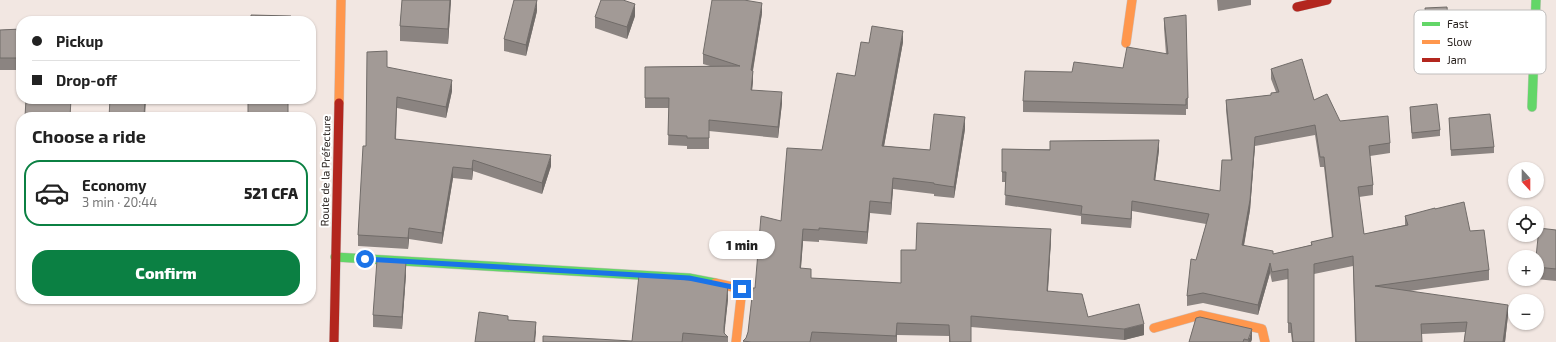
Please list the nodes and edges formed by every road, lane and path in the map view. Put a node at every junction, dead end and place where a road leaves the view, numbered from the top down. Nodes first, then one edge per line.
1 (342, 0) edge
2 (1132, 0) edge
3 (1327, 0) edge
4 (1536, 0) edge
5 (1297, 7) dead end
6 (1536, 10) edge
7 (1126, 43) dead end
8 (1533, 74) edge
9 (1532, 107) dead end
10 (335, 257) junction
11 (1154, 328) dead end
12 (334, 342) edge
13 (736, 342) edge
14 (1265, 342) edge

1 - 10 street, Route de la Préfecture
2 - 7 street
3 - 5 street
4 - 6 street
8 - 9 street
10 - 12 street, Route de la Préfecture
10 - 13 street
11 - 14 street

